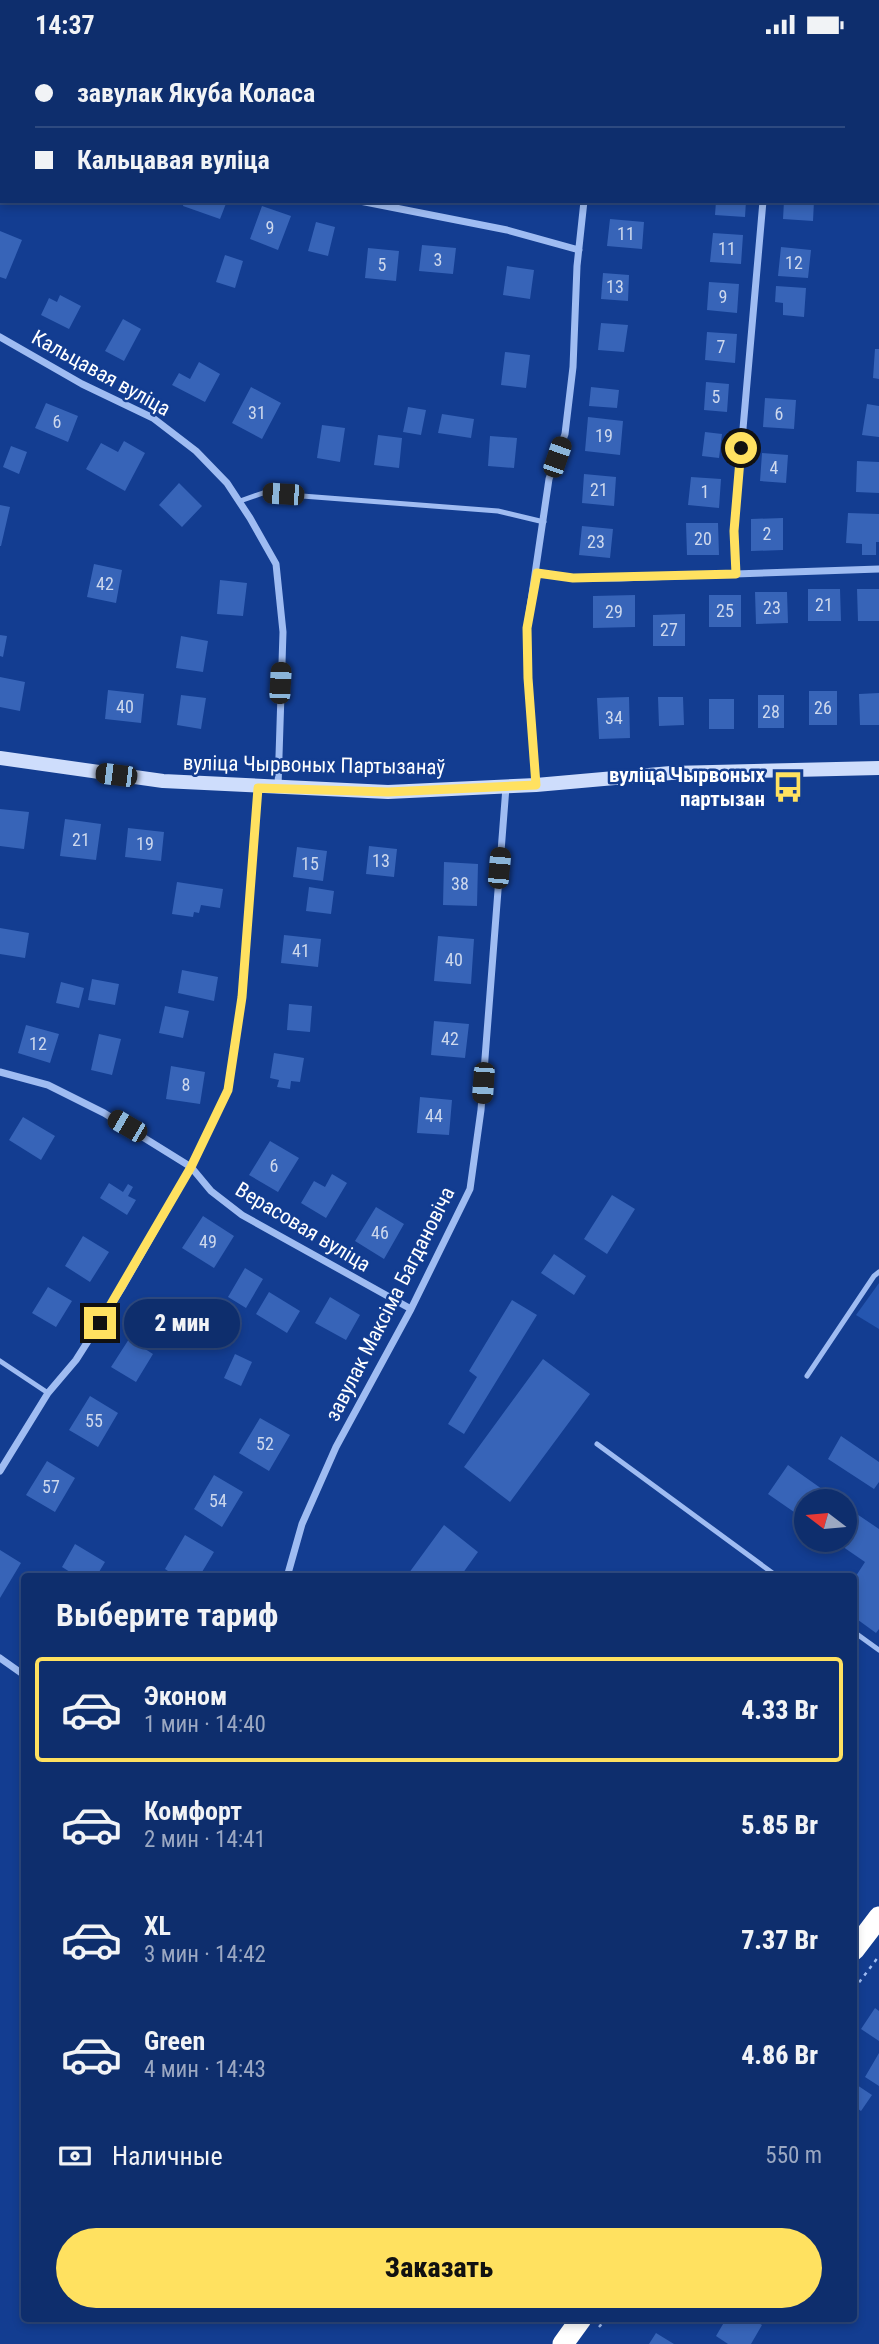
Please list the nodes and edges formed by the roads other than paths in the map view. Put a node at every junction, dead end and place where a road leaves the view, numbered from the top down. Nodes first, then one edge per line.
1 (370, 203) edge
2 (584, 203) edge
3 (763, 203) edge
4 (579, 250) junction
5 (0, 337) edge
6 (240, 502) junction
7 (544, 522) junction
8 (879, 569) edge
9 (537, 573) junction
10 (736, 574) junction
11 (0, 758) edge
12 (879, 768) edge
13 (536, 785) junction
14 (506, 787) junction
15 (258, 788) junction
16 (278, 788) junction
17 (0, 1072) edge
18 (191, 1167) junction
19 (879, 1272) edge
20 (411, 1309) junction
21 (0, 1361) edge
22 (807, 1376) dead end
23 (48, 1393) junction
24 (597, 1444) dead end
25 (0, 1471) edge
26 (288, 1573) edge
27 (773, 1573) edge
28 (857, 1634) edge
29 (879, 1650) edge
30 (0, 1658) edge
31 (21, 1673) edge
32 (879, 1917) edge
33 (857, 1946) edge
34 (579, 2322) edge
35 (563, 2344) edge

1 - 4 street
2 - 4 street
3 - 10 street
4 - 7 street
5 - 6 street, Кальцавая вуліца
6 - 7 lane
6 - 16 street, Кальцавая вуліца
7 - 9 street
8 - 10 street
9 - 10 street
9 - 13 street
11 - 15 street, вуліца Чырвоных Партызанаў
12 - 13 street, вуліца Чырвоных Партызанаў
13 - 14 street, вуліца Чырвоных Партызанаў
14 - 16 street, вуліца Чырвоных Партызанаў
14 - 20 street, завулак Максіма Багдановіча
15 - 16 street, вуліца Чырвоных Партызанаў
15 - 18 street
17 - 18 street, Верасовая вуліца
18 - 20 street, Верасовая вуліца
18 - 23 street
19 - 22 lane
20 - 26 street, завулак Максіма Багдановіча
21 - 23 lane
23 - 25 street
24 - 27 lane
28 - 29 lane
30 - 31 street
32 - 33 highway
34 - 35 highway

